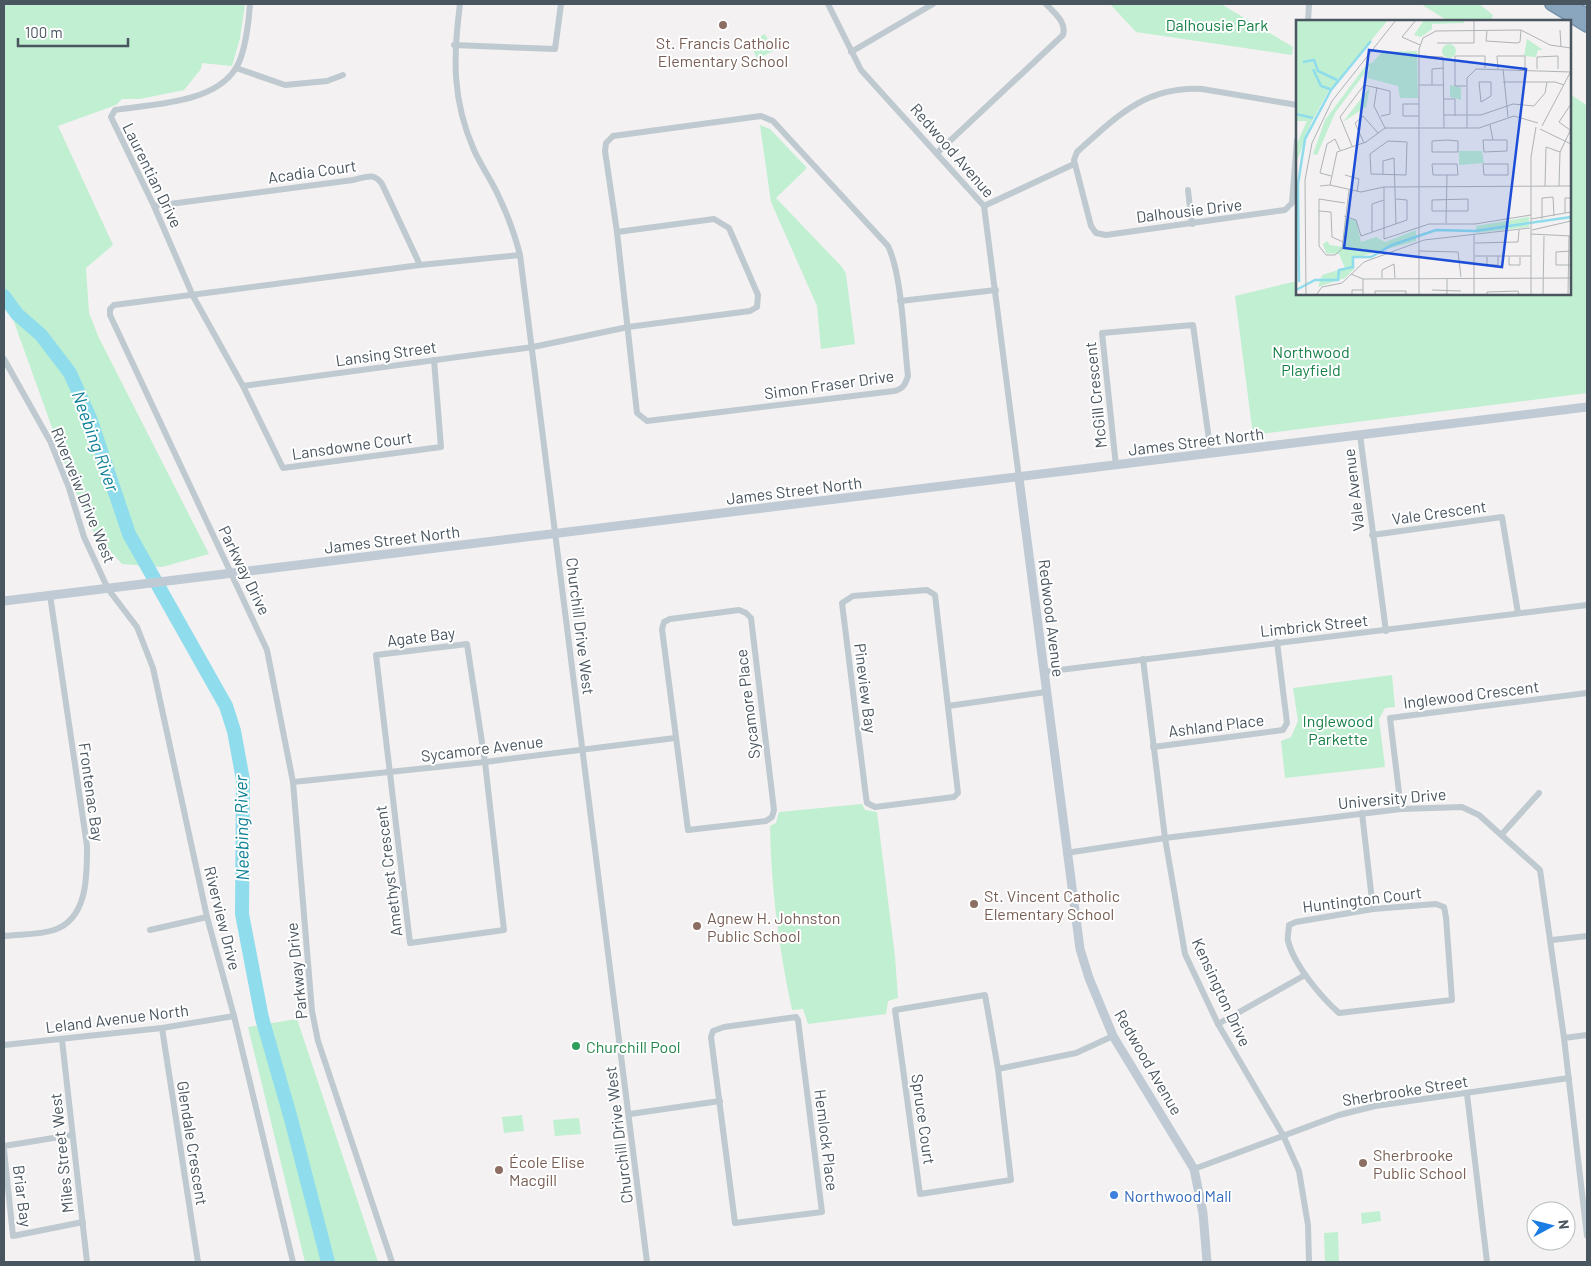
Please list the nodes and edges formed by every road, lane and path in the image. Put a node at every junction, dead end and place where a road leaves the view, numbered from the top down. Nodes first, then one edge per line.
1 (250, 4) edge
2 (460, 4) edge
3 (561, 4) edge
4 (828, 4) edge
5 (933, 4) edge
6 (1046, 4) edge
7 (1309, 4) edge
8 (1551, 4) edge
9 (1569, 4) edge
10 (1587, 15) edge
11 (1308, 20) edge
12 (1587, 26) edge
13 (454, 45) junction
14 (851, 52) junction
15 (236, 68) junction
16 (343, 75) dead end
17 (1296, 105) edge
18 (937, 152) junction
19 (1296, 153) edge
20 (1074, 164) junction
21 (1188, 190) dead end
22 (154, 206) junction
23 (984, 206) junction
24 (1192, 224) junction
25 (617, 232) junction
26 (520, 255) junction
27 (420, 265) junction
28 (996, 290) junction
29 (193, 296) junction
30 (900, 301) junction
31 (628, 327) junction
32 (534, 347) junction
33 (4, 359) edge
34 (434, 360) junction
35 (243, 386) junction
36 (1587, 410) edge
37 (1360, 435) junction
38 (1211, 454) junction
39 (1116, 466) junction
40 (1019, 478) junction
41 (556, 533) junction
42 (1372, 535) junction
43 (230, 574) junction
44 (108, 589) junction
45 (50, 595) junction
46 (4, 601) edge
47 (1587, 605) edge
48 (1518, 613) junction
49 (1386, 631) junction
50 (1277, 642) junction
51 (1143, 659) junction
52 (1043, 672) junction
53 (1046, 692) junction
54 (1587, 693) edge
55 (948, 706) junction
56 (675, 738) junction
57 (1153, 746) junction
58 (583, 749) junction
59 (485, 762) junction
60 (390, 771) junction
61 (293, 782) junction
62 (1539, 793) dead end
63 (1401, 809) junction
64 (1362, 813) junction
65 (1502, 834) junction
66 (1165, 838) junction
67 (1066, 853) junction
68 (1373, 909) junction
69 (207, 917) junction
70 (150, 930) dead end
71 (4, 936) edge
72 (1587, 936) edge
73 (1552, 940) junction
74 (1305, 975) junction
75 (234, 1016) junction
76 (1218, 1024) junction
77 (162, 1028) junction
78 (1587, 1034) edge
79 (1113, 1036) junction
80 (1564, 1038) junction
81 (62, 1040) junction
82 (4, 1045) edge
83 (998, 1070) junction
84 (1569, 1078) junction
85 (1467, 1094) junction
86 (720, 1101) junction
87 (630, 1114) junction
88 (72, 1135) junction
89 (1284, 1135) junction
90 (4, 1146) edge
91 (4, 1150) edge
92 (1194, 1169) junction
93 (82, 1222) junction
94 (1587, 1236) edge
95 (87, 1262) edge
96 (198, 1262) edge
97 (293, 1262) edge
98 (392, 1262) edge
99 (647, 1262) edge
100 (1207, 1262) edge
101 (1309, 1262) edge
102 (1487, 1262) edge

1 - 15 street
2 - 13 street, Churchill Drive West
3 - 13 street
4 - 14 street, Redwood Avenue
5 - 14 street
6 - 18 street
7 - 11 street
8 - 12 highway
9 - 10 highway
13 - 26 street, Churchill Drive West
14 - 18 street, Redwood Avenue
15 - 16 street
15 - 22 street, Laurentian Drive
17 - 20 street
18 - 23 street, Redwood Avenue
19 - 24 street, Dalhousie Drive
20 - 23 street
20 - 24 street, Dalhousie Drive
21 - 24 street
22 - 27 street, Acadia Court
22 - 29 street, Laurentian Drive
23 - 28 street, Redwood Avenue
25 - 30 street, Simon Fraser Drive
25 - 31 street, Simon Fraser Drive
25 - 31 street, Lansing Street
26 - 27 street, Parkway Drive
26 - 32 street, Churchill Drive West
27 - 29 street, Parkway Drive
28 - 30 street
28 - 40 street, Redwood Avenue
29 - 35 street, Lansdowne Court
29 - 43 street, Parkway Drive
30 - 31 street, Simon Fraser Drive
31 - 32 street, Lansing Street
32 - 34 street, Lansing Street
32 - 41 street, Churchill Drive West
33 - 44 street, Riverveiw Drive West
34 - 35 street, Lansing Street
34 - 35 street, Lansdowne Court
36 - 37 street, James Street North
37 - 38 street, James Street North
37 - 42 street, Vale Avenue
38 - 39 street, James Street North
38 - 39 street, McGill Crescent
39 - 40 street, James Street North
40 - 41 street, James Street North
40 - 52 street, Redwood Avenue
41 - 43 street, James Street North
41 - 58 street, Churchill Drive West
42 - 48 street, Vale Crescent
42 - 49 street, Vale Avenue
43 - 44 street, James Street North
43 - 61 street, Parkway Drive
44 - 45 street, James Street North
44 - 69 street, Riverview Drive
45 - 46 street, James Street North
45 - 71 street, Frontenac Bay
47 - 48 street, Limbrick Street
48 - 49 street, Limbrick Street
49 - 50 street, Limbrick Street
50 - 51 street, Limbrick Street
50 - 57 street, Ashland Place
51 - 52 street, Limbrick Street
51 - 57 street, Kensington Drive
52 - 53 street, Redwood Avenue
53 - 55 street
53 - 67 street, Redwood Avenue
54 - 63 street, Inglewood Crescent
55 - 55 street, Pineview Bay
56 - 56 street, Sycamore Place
56 - 58 street, Sycamore Avenue
57 - 66 street, Kensington Drive
58 - 59 street, Sycamore Avenue
58 - 87 street, Churchill Drive West
59 - 60 street, Sycamore Avenue
59 - 60 street, Agate Bay
59 - 60 street, Amethyst Crescent
60 - 61 street, Sycamore Avenue
61 - 98 street, Parkway Drive
62 - 65 street
63 - 64 street, University Drive
63 - 65 street, University Drive
64 - 66 street, University Drive
64 - 68 street
65 - 73 street, University Drive
66 - 67 street, University Drive
66 - 76 street, Kensington Drive
67 - 79 street, Redwood Avenue
68 - 74 street, Huntington Court
68 - 74 street, Huntington Court
69 - 70 street
69 - 75 street, Riverview Drive
72 - 73 street
73 - 80 street, University Drive
74 - 76 street
75 - 77 street, Leland Avenue North
75 - 97 street, Riverview Drive
76 - 89 street, Kensington Drive
77 - 81 street, Leland Avenue North
77 - 96 street, Glendale Crescent
78 - 80 street
79 - 83 street
79 - 92 street, Redwood Avenue
80 - 84 street, University Drive
81 - 82 street, Leland Avenue North
81 - 88 street, Miles Street West
83 - 83 street, Spruce Court
84 - 85 street, Sherbrooke Street
84 - 94 street, University Drive
85 - 89 street, Sherbrooke Street
85 - 102 street
86 - 86 street, Hemlock Place
86 - 87 street
87 - 99 street, Churchill Drive West
88 - 90 street, Briar Bay
88 - 93 street, Miles Street West
89 - 92 street, Sherbrooke Street
89 - 101 street, Kensington Drive
91 - 93 street, Briar Bay
92 - 100 street, Redwood Avenue
93 - 95 street, Miles Street West

